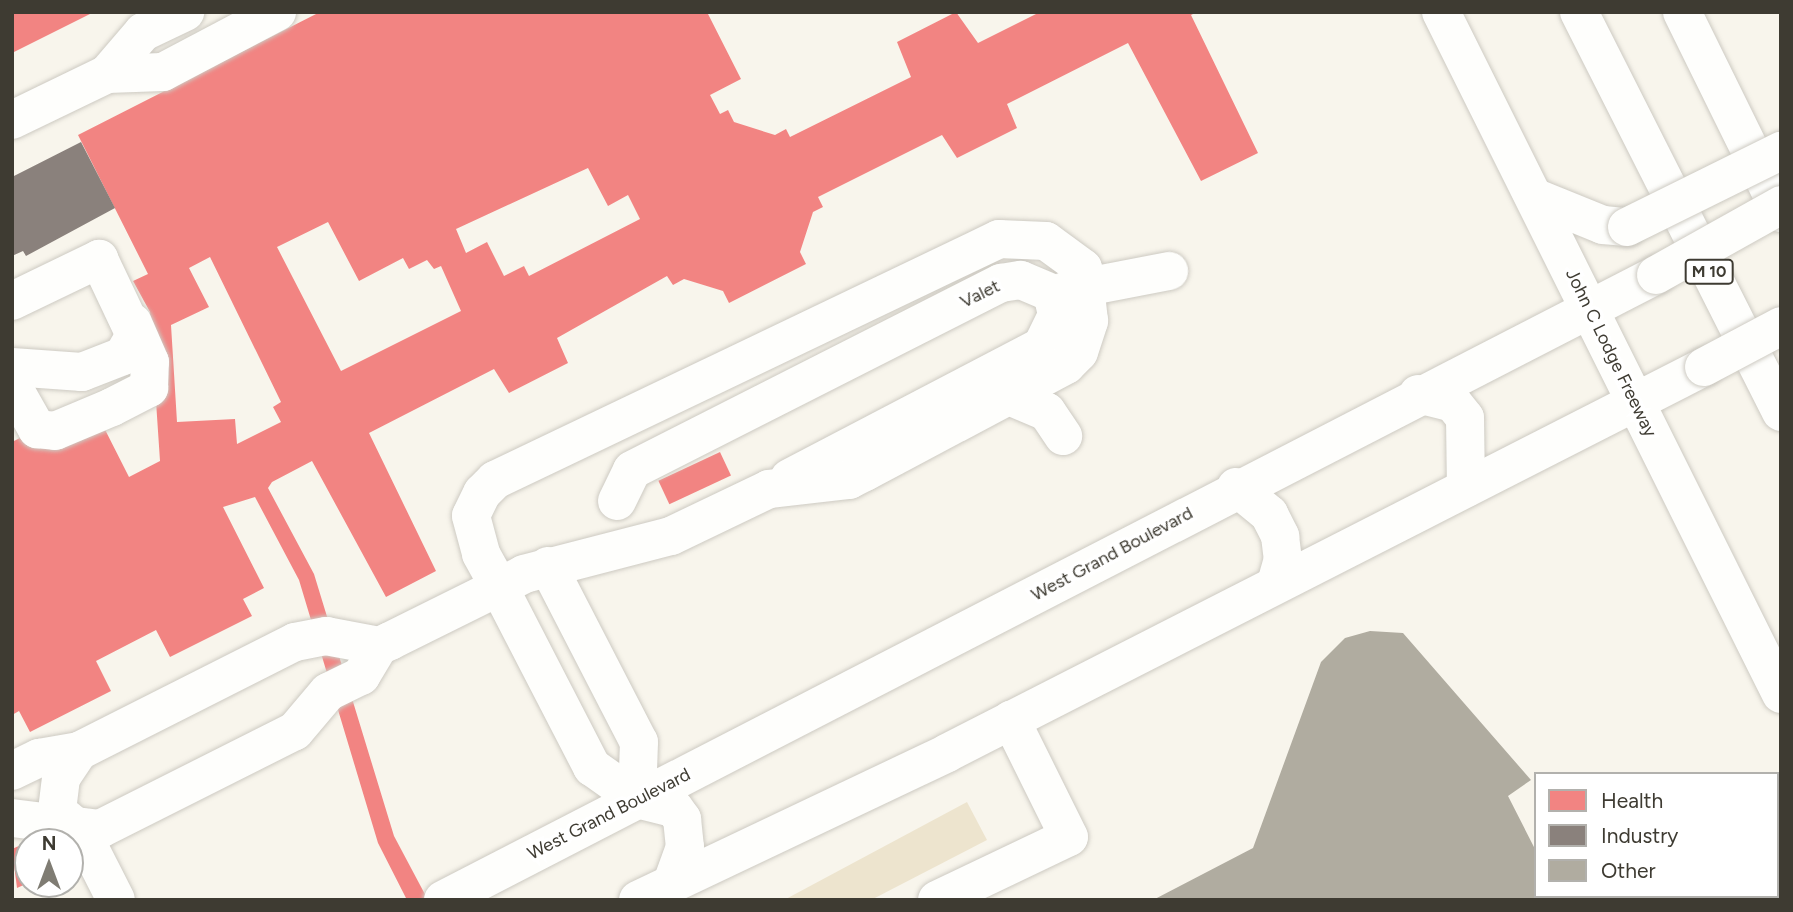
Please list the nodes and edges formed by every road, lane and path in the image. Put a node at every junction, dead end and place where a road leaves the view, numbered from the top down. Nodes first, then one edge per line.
1 (185, 12) edge
2 (277, 12) edge
3 (1441, 12) edge
4 (1579, 12) edge
5 (1682, 12) edge
6 (107, 74) junction
7 (12, 120) edge
8 (1781, 151) edge
9 (1534, 197) junction
10 (1781, 205) edge
11 (1781, 213) edge
12 (1169, 271) dead end
13 (1089, 287) junction
14 (1052, 293) junction
15 (12, 301) edge
16 (1589, 307) junction
17 (133, 323) junction
18 (1781, 326) edge
19 (12, 367) edge
20 (12, 385) edge
21 (1418, 394) junction
22 (1009, 396) junction
23 (1636, 402) junction
24 (643, 410) junction
25 (1781, 412) edge
26 (1063, 436) dead end
27 (641, 458) junction
28 (527, 465) junction
29 (1236, 487) junction
30 (1466, 488) junction
31 (769, 489) junction
32 (643, 542) junction
33 (548, 566) junction
34 (1276, 584) junction
35 (499, 587) junction
36 (379, 646) junction
37 (259, 660) junction
38 (1781, 694) edge
39 (313, 710) junction
40 (1011, 720) junction
41 (79, 751) junction
42 (12, 771) edge
43 (637, 799) junction
44 (12, 818) edge
45 (65, 828) edge
46 (76, 828) edge
47 (84, 831) edge
48 (84, 837) edge
49 (676, 890) edge
50 (116, 900) edge
51 (443, 900) edge
52 (638, 900) edge
53 (937, 900) edge

1 - 6 main road
2 - 6 main road
3 - 9 main road, John C Lodge Freeway
4 - 25 main road, M 10
5 - 11 main road
6 - 7 main road
8 - 9 main road, bridge
9 - 16 main road, John C Lodge Freeway
10 - 16 main road, West Grand Boulevard, bridge
12 - 13 main road
13 - 14 main road
13 - 22 main road
13 - 24 main road
14 - 27 main road, Valet
14 - 31 main road
15 - 17 main road
16 - 21 main road, West Grand Boulevard
16 - 23 main road, John C Lodge Freeway
17 - 19 main road
17 - 20 main road
18 - 23 main road, bridge
21 - 29 main road, West Grand Boulevard
21 - 30 main road
22 - 26 main road
22 - 31 main road
23 - 30 main road
23 - 38 main road, John C Lodge Freeway
24 - 27 main road
24 - 28 main road
27 - 28 main road
27 - 32 main road, Valet
28 - 35 main road
29 - 34 main road
29 - 43 main road, West Grand Boulevard
30 - 34 main road
31 - 32 main road
32 - 33 main road
33 - 35 main road
33 - 43 main road
34 - 40 main road
35 - 36 main road
35 - 43 main road
36 - 37 main road
36 - 39 main road
37 - 39 main road
37 - 41 main road
39 - 47 main road
40 - 49 main road
40 - 53 main road
41 - 42 main road
41 - 46 main road
43 - 49 main road
43 - 51 main road, West Grand Boulevard
44 - 45 main road
48 - 50 main road
49 - 52 main road

